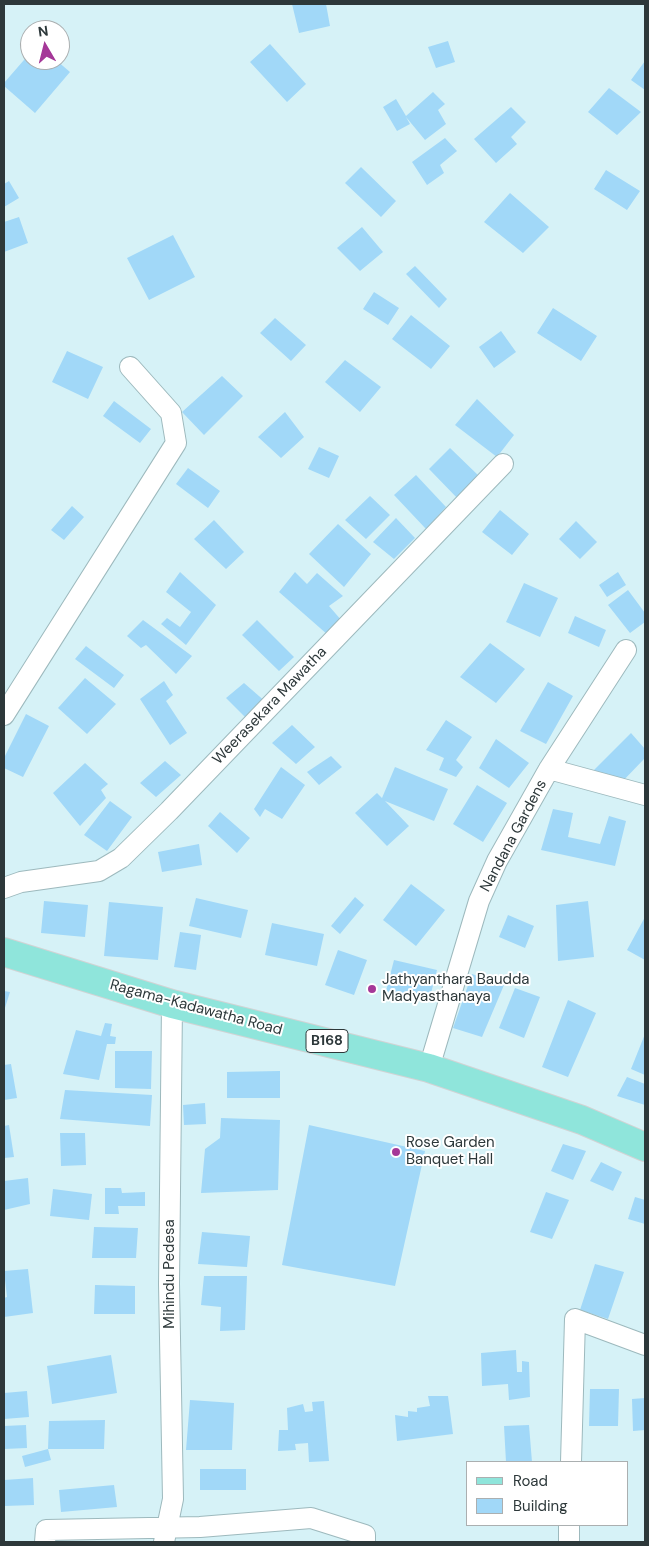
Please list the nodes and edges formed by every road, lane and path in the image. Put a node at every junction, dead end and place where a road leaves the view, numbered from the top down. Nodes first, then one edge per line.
1 (130, 368) dead end
2 (503, 464) dead end
3 (626, 650) dead end
4 (4, 715) edge
5 (549, 770) junction
6 (645, 795) edge
7 (4, 888) edge
8 (4, 952) edge
9 (172, 1004) junction
10 (429, 1068) junction
11 (645, 1146) edge
12 (645, 1345) edge
13 (571, 1461) edge
14 (570, 1526) edge
15 (166, 1535) edge
16 (45, 1542) edge
17 (365, 1542) edge
18 (569, 1542) edge

1 - 4 street
2 - 7 street, Weerasekara Mawatha
3 - 5 street, Nandana Gardens
5 - 6 street
5 - 10 street, Nandana Gardens
8 - 9 main road, Ragama-Kadawatha Road / B168
9 - 10 main road, Ragama-Kadawatha Road / B168
9 - 15 street, Mihindu Pedesa
10 - 11 main road, Ragama-Kadawatha Road / B168
12 - 13 street
14 - 18 street
15 - 16 street
15 - 17 street

